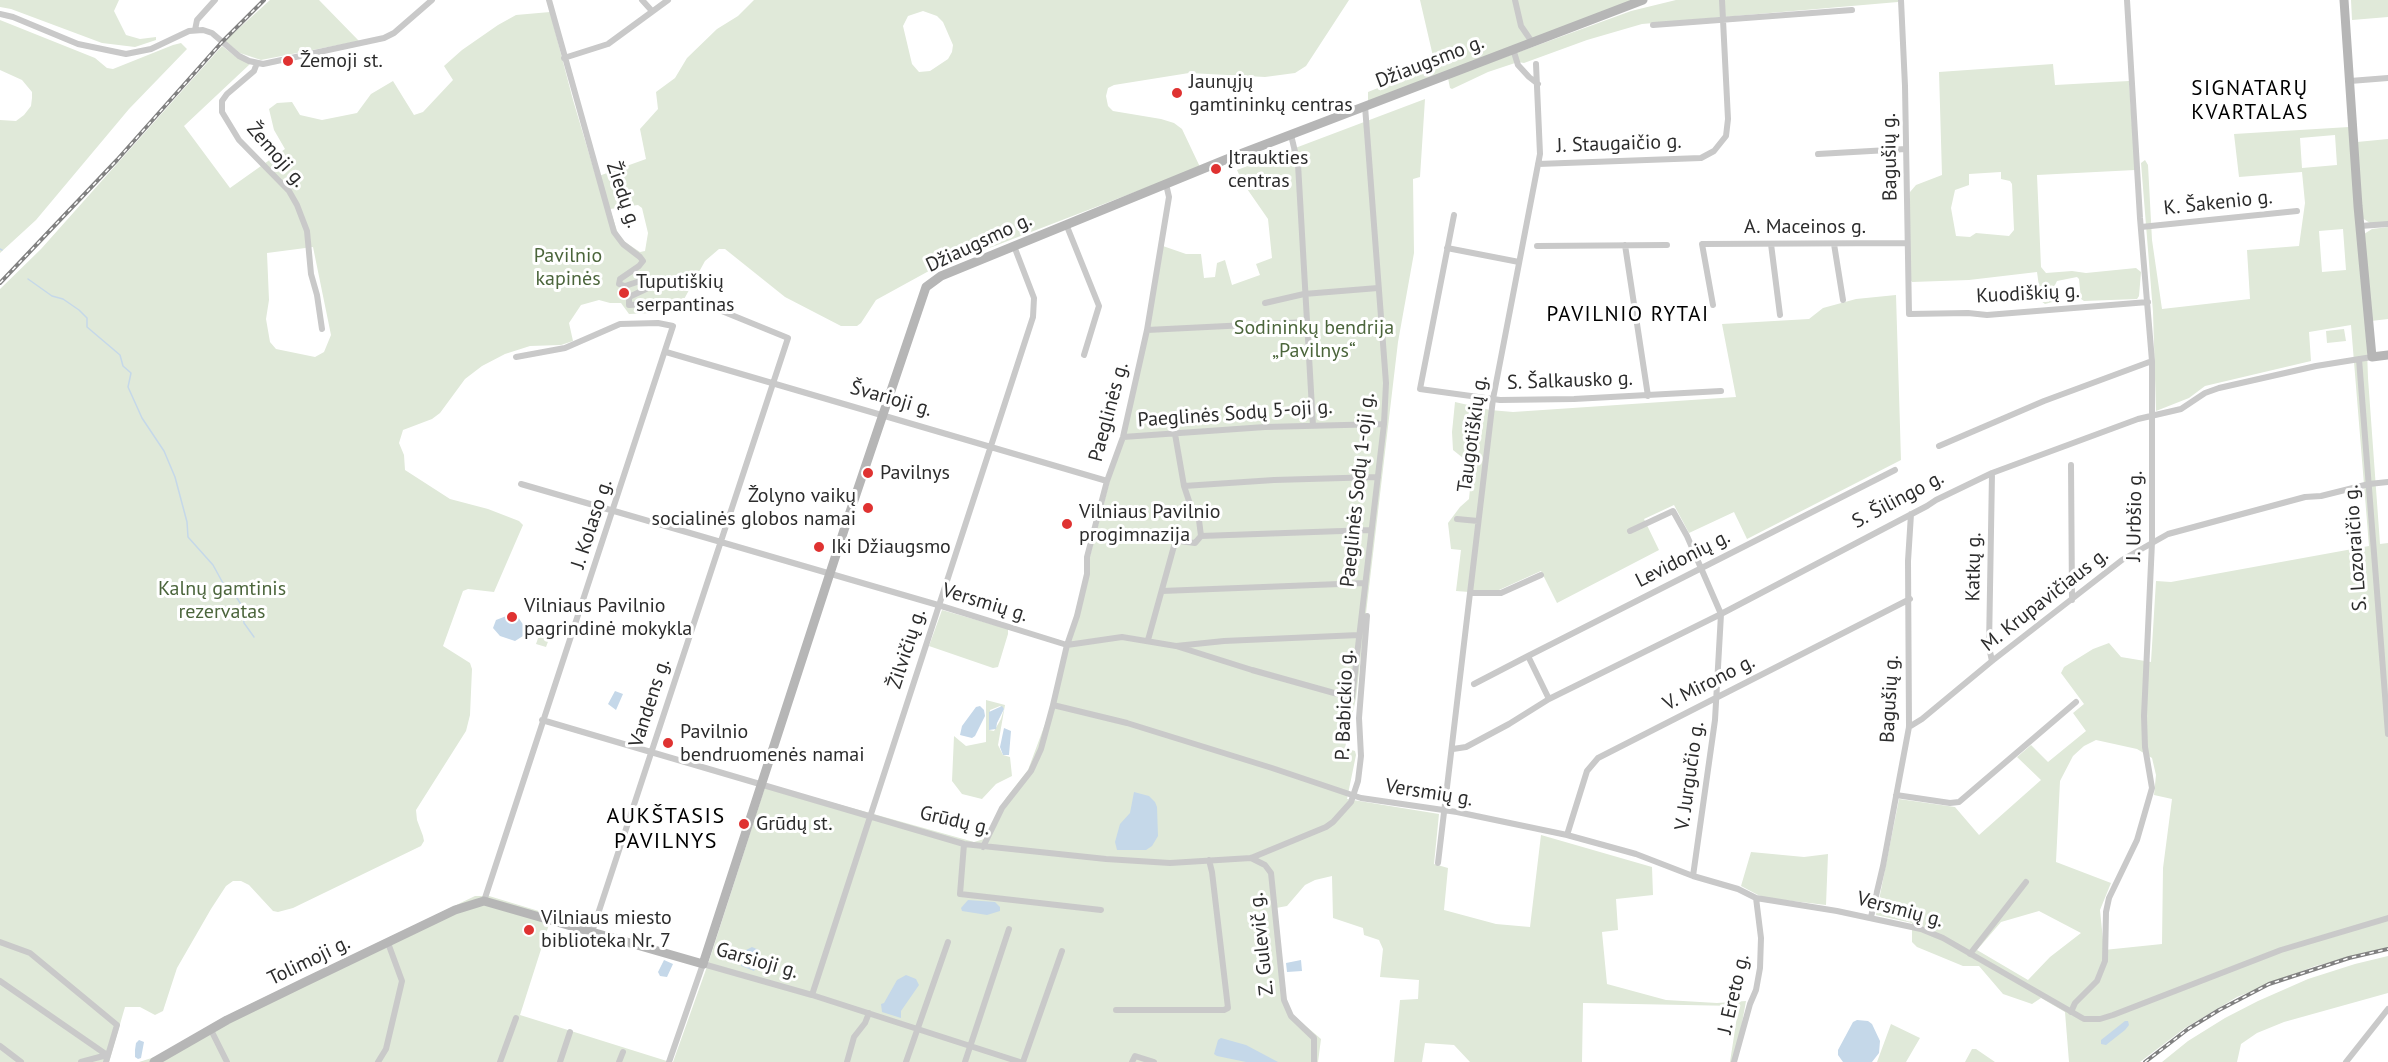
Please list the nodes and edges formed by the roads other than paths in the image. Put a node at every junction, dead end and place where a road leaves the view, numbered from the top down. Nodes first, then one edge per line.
1 (214, 0) edge
2 (432, 0) edge
3 (549, 0) edge
4 (642, 0) edge
5 (668, 0) edge
6 (1515, 0) edge
7 (1644, 0) edge
8 (1722, 0) edge
9 (1901, 0) edge
10 (2127, 0) edge
11 (2344, 0) edge
12 (1852, 10) dead end
13 (652, 11) junction
14 (0, 14) edge
15 (1724, 19) junction
16 (1653, 25) dead end
17 (195, 30) junction
18 (1532, 42) junction
19 (1513, 49) junction
20 (564, 58) junction
21 (257, 63) junction
22 (1536, 64) dead end
23 (2388, 78) edge
24 (2350, 81) junction
25 (1538, 84) junction
26 (1365, 106) junction
27 (1291, 135) junction
28 (1906, 149) junction
29 (1818, 154) dead end
30 (1538, 164) junction
31 (1166, 184) junction
32 (2297, 211) dead end
33 (1454, 214) dead end
34 (1066, 224) junction
35 (2388, 224) edge
36 (2360, 226) junction
37 (2141, 227) junction
38 (1834, 243) junction
39 (1907, 243) junction
40 (1771, 244) junction
41 (1625, 245) junction
42 (1667, 245) dead end
43 (1014, 246) junction
44 (1537, 246) dead end
45 (1447, 248) junction
46 (1519, 262) junction
47 (1378, 288) junction
48 (1304, 294) junction
49 (1843, 300) dead end
50 (2148, 302) junction
51 (1265, 303) dead end
52 (1713, 305) dead end
53 (1910, 314) joint
54 (1780, 315) dead end
55 (1307, 322) junction
56 (322, 329) dead end
57 (1147, 330) junction
58 (785, 349) joint
59 (666, 352) junction
60 (1084, 355) dead end
61 (2388, 355) edge
62 (516, 357) dead end
63 (2372, 357) junction
64 (2359, 359) junction
65 (2152, 361) junction
66 (774, 383) junction
67 (1721, 391) dead end
68 (1648, 396) junction
69 (1493, 399) junction
70 (882, 414) junction
71 (2152, 415) junction
72 (1384, 424) junction
73 (1313, 426) junction
74 (1175, 434) junction
75 (1123, 437) junction
76 (992, 446) junction
77 (1939, 446) dead end
78 (2071, 465) dead end
79 (1895, 470) dead end
80 (1992, 473) junction
81 (1378, 477) junction
82 (1107, 480) junction
83 (2388, 482) edge
84 (521, 484) dead end
85 (2369, 484) junction
86 (1184, 486) junction
87 (614, 510) junction
88 (1911, 514) junction
89 (1457, 519) dead end
90 (1478, 521) junction
91 (1370, 530) junction
92 (1630, 531) dead end
93 (1201, 536) junction
94 (721, 542) junction
95 (2152, 542) junction
96 (1700, 569) junction
97 (830, 575) junction
98 (1541, 575) dead end
99 (1365, 583) junction
100 (1161, 591) junction
101 (1470, 593) junction
102 (1910, 599) junction
103 (2072, 600) junction
104 (938, 605) junction
105 (1720, 614) junction
106 (1367, 616) dead end
107 (1359, 635) junction
108 (1148, 640) junction
109 (1067, 645) junction
110 (1176, 646) junction
111 (1528, 656) junction
112 (1992, 661) junction
113 (1474, 684) dead end
114 (1549, 699) junction
115 (1716, 699) junction
116 (2076, 702) dead end
117 (1053, 705) junction
118 (542, 720) junction
119 (1909, 727) junction
120 (2388, 734) edge
121 (1453, 749) junction
122 (651, 752) junction
123 (760, 785) junction
124 (1896, 795) junction
125 (1353, 796) junction
126 (1445, 810) junction
127 (868, 816) junction
128 (1567, 835) junction
129 (964, 844) junction
130 (983, 847) junction
131 (1251, 858) junction
132 (1209, 860) junction
133 (1438, 863) dead end
134 (1693, 876) junction
135 (2026, 882) dead end
136 (1756, 898) junction
137 (484, 901) junction
138 (1101, 910) dead end
139 (1871, 917) junction
140 (2388, 918) edge
141 (1009, 929) dead end
142 (592, 932) junction
143 (0, 942) edge
144 (948, 942) dead end
145 (388, 943) junction
146 (1062, 951) dead end
147 (1970, 954) junction
148 (703, 964) junction
149 (0, 981) edge
150 (812, 995) junction
151 (1116, 1010) dead end
152 (2388, 1010) edge
153 (2071, 1012) junction
154 (869, 1013) junction
155 (516, 1018) dead end
156 (918, 1028) junction
157 (211, 1030) junction
158 (570, 1032) dead end
159 (971, 1045) junction
160 (0, 1046) edge
161 (623, 1052) dead end
162 (107, 1059) edge
163 (21, 1062) edge
164 (81, 1062) edge
165 (154, 1062) edge
166 (227, 1062) edge
167 (378, 1062) edge
168 (500, 1062) edge
169 (560, 1062) edge
170 (619, 1062) edge
171 (669, 1062) edge
172 (847, 1062) edge
173 (906, 1062) edge
174 (965, 1062) edge
175 (1021, 1062) edge
176 (1132, 1062) edge
177 (1154, 1062) edge
178 (1314, 1062) edge
179 (1734, 1062) edge
180 (2346, 1062) edge

1 - 17 street
2 - 21 street
3 - 20 street, Žiedų g.
4 - 13 street
5 - 13 street
6 - 18 street
7 - 18 street, Džiaugsmo g.
8 - 15 street
9 - 28 street, Bagušių g.
10 - 37 street, J. Urbšio g.
11 - 24 street
12 - 15 street
13 - 20 street
14 - 17 street
15 - 16 street
15 - 30 street, J. Staugaičio g.
17 - 21 street
18 - 19 street, Džiaugsmo g.
19 - 25 street
19 - 26 street, Džiaugsmo g.
20 - 58 street, Žiedų g.
21 - 56 street, Žemoji g.
22 - 25 street, Taugotiškių g.
23 - 24 street
24 - 36 street
25 - 30 street, Taugotiškių g.
26 - 27 street, Džiaugsmo g.
26 - 47 street, Paeglinės Sodų 1-oji g.
27 - 31 street, Džiaugsmo g.
27 - 48 street
28 - 29 street
28 - 39 street, Bagušių g.
30 - 46 street, Taugotiškių g.
31 - 34 street, Džiaugsmo g.
31 - 57 street, Paeglinės g.
32 - 37 street, K. Šakenio g.
33 - 45 street
34 - 43 street, Džiaugsmo g.
34 - 60 street
35 - 36 street
36 - 63 street
37 - 50 street, J. Urbšio g.
38 - 39 street, A. Maceinos g.
38 - 40 street, A. Maceinos g.
38 - 49 street
39 - 53 street, Bagušių g.
40 - 52 street, A. Maceinos g.
40 - 54 street
41 - 42 street
41 - 44 street
41 - 68 street
43 - 70 street, Džiaugsmo g.
43 - 76 street, Žilvičių g.
45 - 46 street
45 - 69 street, S. Šalkausko g.
46 - 69 street, Taugotiškių g.
47 - 48 street
47 - 72 street, Paeglinės Sodų 1-oji g.
48 - 51 street
48 - 55 street
50 - 53 street, Kuodiškių g.
50 - 65 street, J. Urbšio g.
55 - 57 street
55 - 73 street
57 - 75 street, Paeglinės g.
58 - 66 street, Vandens g.
59 - 62 street, J. Kolaso g.
59 - 66 street, Švarioji g.
59 - 87 street, J. Kolaso g.
61 - 63 street, S. Šilingo g.
63 - 64 street, S. Šilingo g.
64 - 71 street, S. Šilingo g.
64 - 85 street, S. Lozoraičio g.
65 - 71 street, J. Urbšio g.
65 - 77 street
66 - 70 street, Švarioji g.
66 - 94 street, Vandens g.
67 - 68 street, S. Šalkausko g.
68 - 69 street, S. Šalkausko g.
69 - 90 street, Taugotiškių g.
70 - 76 street, Švarioji g.
70 - 97 street, Džiaugsmo g.
71 - 80 street, S. Šilingo g.
71 - 95 street, J. Urbšio g.
72 - 73 street, Paeglinės Sodų 5-oji g.
72 - 81 street, Paeglinės Sodų 1-oji g.
73 - 74 street, Paeglinės Sodų 5-oji g.
74 - 75 street, Paeglinės Sodų 5-oji g.
74 - 86 street
75 - 82 street, Paeglinės g.
76 - 82 street, Švarioji g.
76 - 104 street, Žilvičių g.
78 - 103 street
79 - 96 street, Levidonių g.
80 - 88 street, S. Šilingo g.
80 - 112 street, Katkų g.
81 - 86 street
81 - 91 street, Paeglinės Sodų 1-oji g.
82 - 109 street, Paeglinės g.
83 - 85 street, M. Krupavičiaus g.
84 - 87 street, Versmių g.
85 - 95 street, M. Krupavičiaus g.
85 - 120 street, S. Lozoraičio g.
86 - 93 street
87 - 94 street, Versmių g.
87 - 118 street, J. Kolaso g.
88 - 102 street, Bagušių g.
88 - 105 street, S. Šilingo g.
89 - 90 street
90 - 101 street, Taugotiškių g.
91 - 93 street
91 - 99 street, Paeglinės Sodų 1-oji g.
92 - 96 street, V. Jurgučio g.
93 - 100 street
94 - 97 street, Versmių g.
94 - 122 street, Vandens g.
95 - 103 street, M. Krupavičiaus g.
95 - 153 street, J. Urbšio g.
96 - 105 street, V. Jurgučio g.
96 - 111 street, Levidonių g.
97 - 104 street, Versmių g.
97 - 123 street, Džiaugsmo g.
98 - 101 street
99 - 100 street
99 - 107 street, Paeglinės Sodų 1-oji g.
100 - 108 street
101 - 121 street, Taugotiškių g.
102 - 115 street, V. Mirono g.
102 - 119 street, Bagušių g.
103 - 112 street, M. Krupavičiaus g.
104 - 109 street, Versmių g.
104 - 127 street, Žilvičių g.
105 - 114 street, S. Šilingo g.
105 - 115 street, V. Jurgučio g.
106 - 125 street, P. Babickio g.
107 - 110 street
107 - 110 street, Paeglinės Sodų 1-oji g.
108 - 109 street
108 - 110 street
109 - 117 street
111 - 113 street, Levidonių g.
111 - 114 street
112 - 119 street, M. Krupavičiaus g.
114 - 121 street, S. Šilingo g.
115 - 128 street, V. Mirono g.
115 - 134 street, V. Jurgučio g.
116 - 124 street
117 - 125 street, Versmių g.
117 - 130 street
118 - 122 street, Grūdų g.
118 - 137 street, J. Kolaso g.
119 - 124 street, Bagušių g.
121 - 126 street, Taugotiškių g.
122 - 123 street, Grūdų g.
122 - 142 street, Vandens g.
123 - 127 street, Grūdų g.
123 - 148 street, Džiaugsmo g.
124 - 139 street, Bagušių g.
125 - 126 street, Versmių g.
125 - 131 street, Grūdų g.
126 - 128 street, Versmių g.
126 - 133 street, Taugotiškių g.
127 - 129 street, Grūdų g.
127 - 150 street, Žilvičių g.
128 - 134 street, Versmių g.
129 - 130 street, Grūdų g.
129 - 138 street
130 - 132 street, Grūdų g.
131 - 132 street, Grūdų g.
131 - 178 street, Z. Gulevič g.
132 - 151 street
134 - 136 street, Versmių g.
135 - 147 street
136 - 139 street, Versmių g.
136 - 179 street, J. Ereto g.
137 - 142 street, Garsioji g.
137 - 145 street, Tolimoji g.
139 - 147 street, Versmių g.
140 - 153 street, Versmių g.
141 - 159 street
142 - 148 street, Garsioji g.
143 - 162 street
144 - 156 street
145 - 157 street, Tolimoji g.
145 - 167 street
146 - 175 street
147 - 153 street, Versmių g.
148 - 150 street, Garsioji g.
148 - 171 street
149 - 162 street
150 - 154 street, Garsioji g.
152 - 180 street
154 - 156 street, Garsioji g.
154 - 172 street
155 - 168 street
156 - 159 street, Garsioji g.
156 - 173 street
157 - 165 street, Tolimoji g.
157 - 166 street
158 - 169 street
159 - 174 street
159 - 175 street, Garsioji g.
160 - 163 street
161 - 170 street
162 - 164 street
176 - 177 street

